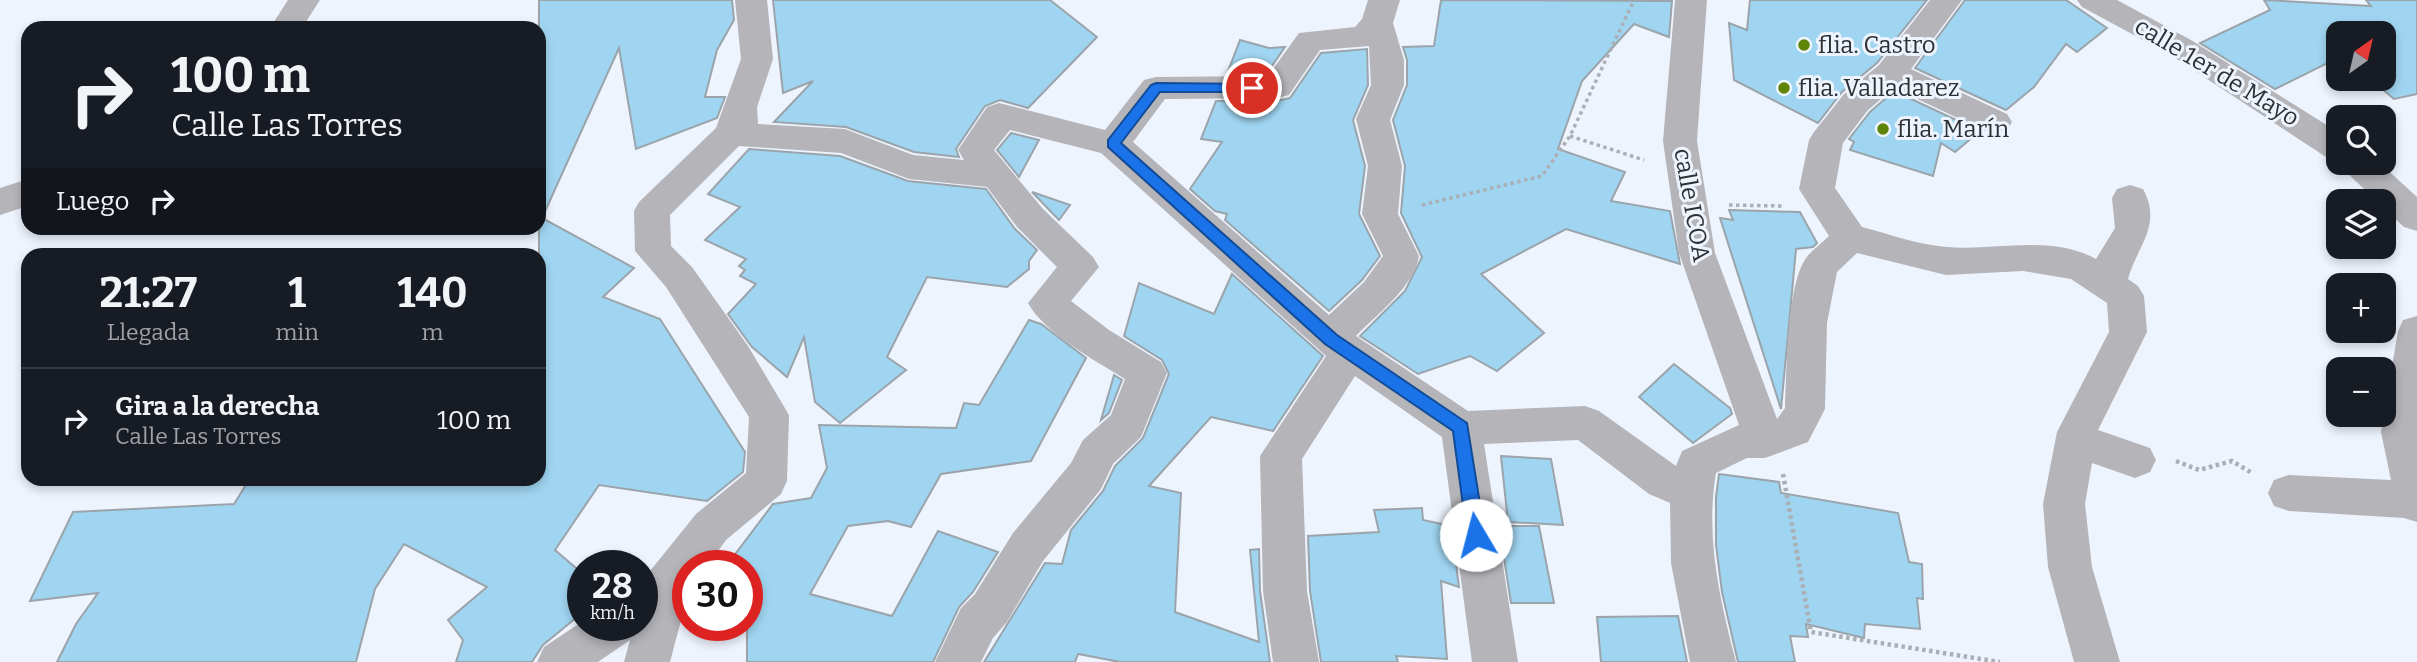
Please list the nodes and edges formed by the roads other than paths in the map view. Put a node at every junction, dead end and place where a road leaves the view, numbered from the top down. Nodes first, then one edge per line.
1 (304, 0) edge
2 (751, 0) edge
3 (1691, 0) edge
4 (2093, 0) edge
5 (1931, 3) edge
6 (1381, 12) edge
7 (290, 21) edge
8 (1891, 73) junction
9 (740, 104) junction
10 (1995, 122) dead end
11 (2326, 140) edge
12 (1113, 144) junction
13 (2371, 175) edge
14 (997, 176) junction
15 (21, 194) edge
16 (2130, 198) dead end
17 (0, 202) edge
18 (2417, 218) edge
19 (1840, 223) junction
20 (2108, 285) junction
21 (2417, 331) edge
22 (1340, 345) junction
23 (1461, 428) junction
24 (1770, 439) junction
25 (2075, 440) junction
26 (2134, 460) road end
27 (1690, 493) junction
28 (2289, 493) road end
29 (2415, 502) edge
30 (658, 592) edge
31 (591, 641) edge
32 (649, 641) edge
33 (560, 662) edge
34 (647, 662) edge
35 (958, 662) edge
36 (1296, 662) edge
37 (1494, 662) edge
38 (1713, 662) edge
39 (2097, 662) edge

1 - 7 street
2 - 9 street
3 - 24 street, calle ICOA
4 - 11 street, calle 1er de Mayo
5 - 8 street
6 - 12 street
6 - 22 street
8 - 10 street
8 - 19 street
9 - 14 street
9 - 30 street
12 - 14 street
12 - 22 street
13 - 18 street
14 - 35 street
15 - 17 street
16 - 20 street
19 - 20 street
19 - 24 street
20 - 25 street
21 - 29 street
22 - 23 street
22 - 36 street
23 - 27 street
23 - 37 street
24 - 27 street
25 - 26 street
25 - 39 street
27 - 38 street
28 - 29 street
31 - 33 street
32 - 34 street

